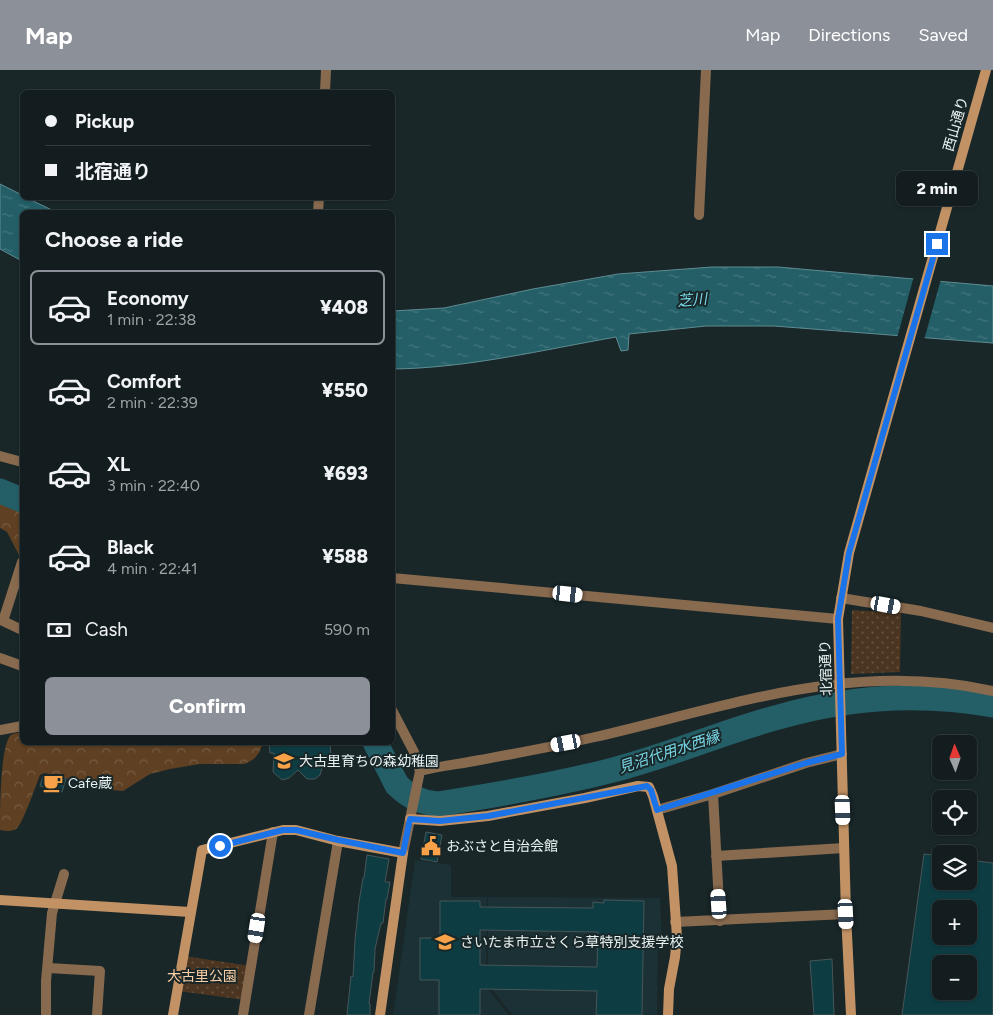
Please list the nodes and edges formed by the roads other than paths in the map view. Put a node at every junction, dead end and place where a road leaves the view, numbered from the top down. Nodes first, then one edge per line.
1 (326, 70) edge
2 (706, 70) edge
3 (986, 70) edge
4 (325, 90) edge
5 (699, 215) dead end
6 (937, 244) joint
7 (0, 456) edge
8 (20, 461) edge
9 (20, 568) edge
10 (395, 578) edge
11 (841, 598) junction
12 (838, 619) junction
13 (993, 628) edge
14 (20, 629) edge
15 (0, 658) edge
16 (20, 665) edge
17 (840, 687) junction
18 (993, 691) edge
19 (395, 716) edge
20 (20, 727) edge
21 (1, 733) edge
22 (842, 754) junction
23 (420, 771) junction
24 (712, 794) junction
25 (657, 810) junction
26 (411, 815) junction
27 (273, 832) junction
28 (338, 840) junction
29 (844, 848) junction
30 (403, 853) junction
31 (716, 856) junction
32 (64, 874) dead end
33 (0, 900) edge
34 (54, 903) junction
35 (190, 912) junction
36 (846, 914) junction
37 (720, 921) junction
38 (675, 922) junction
39 (48, 968) junction
40 (670, 1013) edge
41 (46, 1015) edge
42 (97, 1015) edge
43 (173, 1015) edge
44 (242, 1015) edge
45 (309, 1015) edge
46 (380, 1015) edge
47 (851, 1015) edge

1 - 4 street
2 - 5 street
3 - 6 street, 西山通り
6 - 11 street, 北宿通り
7 - 8 street
9 - 14 street
10 - 12 street
11 - 12 street, 北宿通り
11 - 13 street
12 - 17 street, 北宿通り
15 - 16 street
17 - 18 street
17 - 22 street, 北宿通り
17 - 23 street
19 - 23 street
20 - 21 street
22 - 24 street
22 - 29 street, 北宿通り
23 - 26 street
24 - 25 street
24 - 31 street
25 - 26 street
25 - 38 street
26 - 30 street
27 - 28 street
27 - 35 street
27 - 44 street
28 - 30 street
28 - 45 street
29 - 31 street
29 - 36 street, 北宿通り
30 - 46 street
31 - 37 street
32 - 34 street
33 - 34 street
34 - 35 street
34 - 39 street
35 - 43 street
36 - 37 street
36 - 47 street, 北宿通り
37 - 38 street
38 - 40 street
39 - 41 street
39 - 42 street

